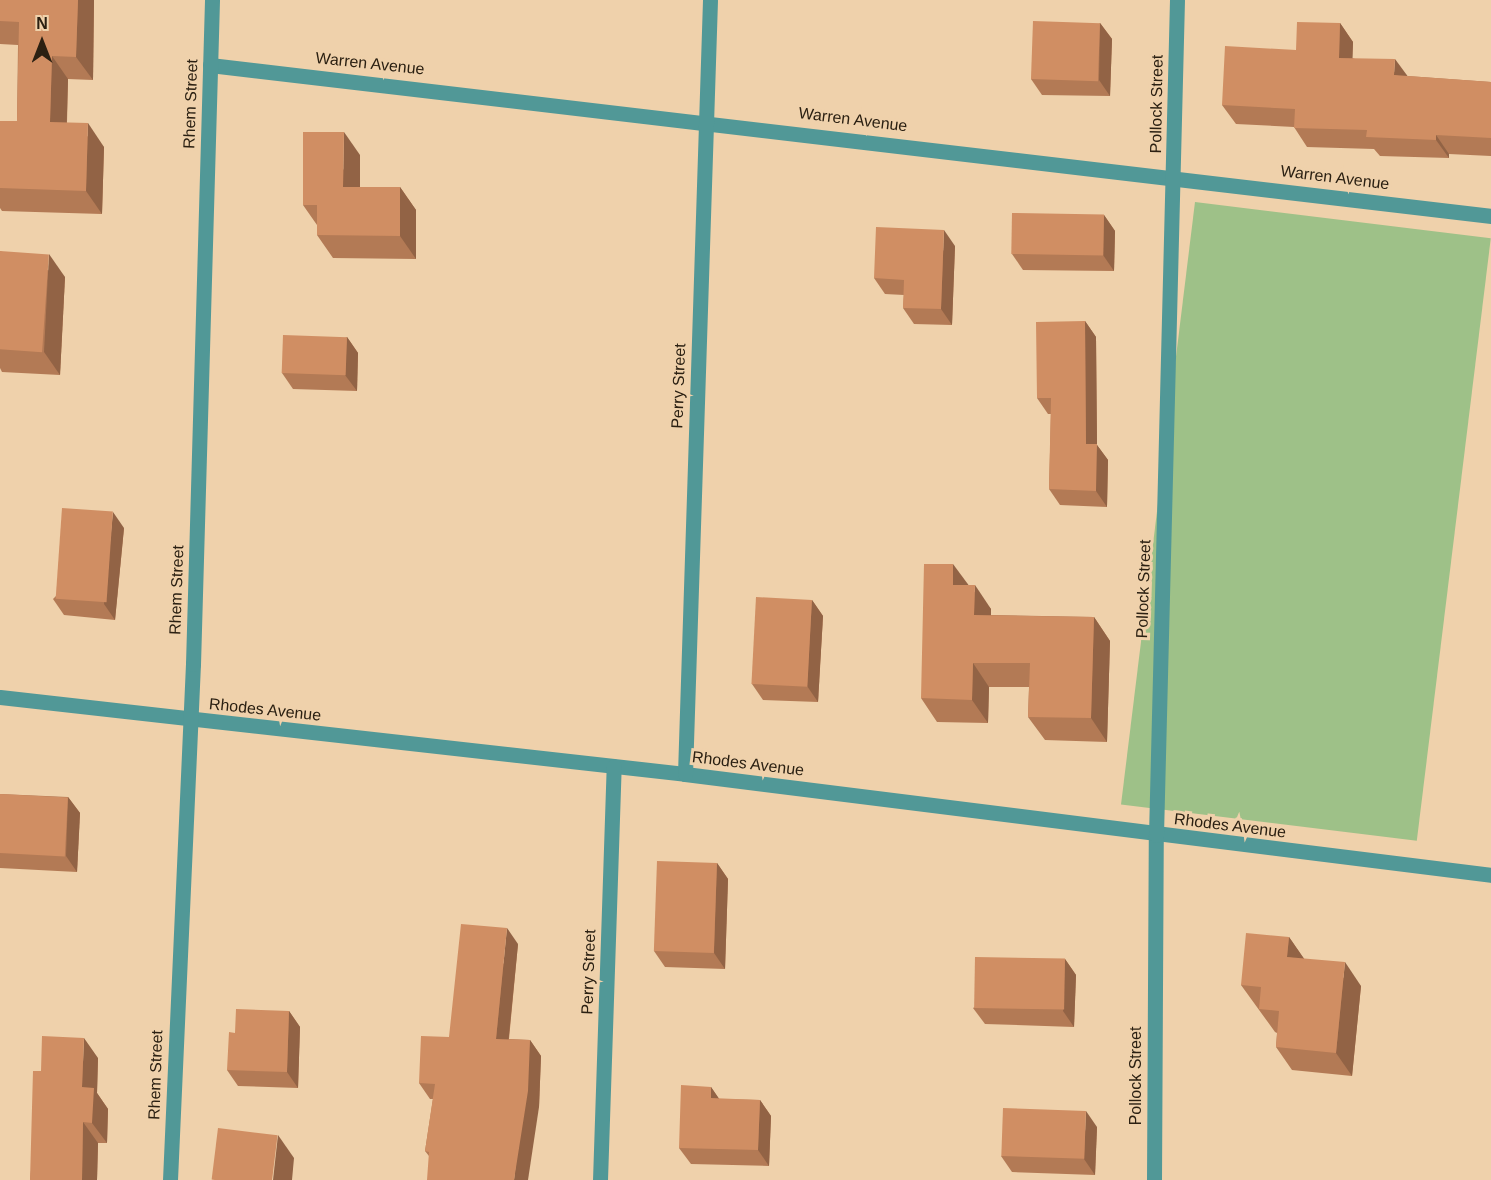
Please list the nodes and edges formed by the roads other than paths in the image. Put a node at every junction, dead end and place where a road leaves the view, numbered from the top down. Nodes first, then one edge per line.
1 (212, 0) edge
2 (710, 0) edge
3 (1177, 0) edge
4 (210, 64) junction
5 (705, 120) junction
6 (1173, 177) junction
7 (1491, 216) edge
8 (0, 697) edge
9 (189, 720) junction
10 (614, 766) junction
11 (685, 774) junction
12 (1156, 835) junction
13 (1491, 875) edge
14 (170, 1180) edge
15 (600, 1180) edge
16 (1154, 1180) edge

1 - 4 street, Rhem Street
2 - 5 street, Perry Street
3 - 6 street, Pollock Street
4 - 5 street, Warren Avenue
4 - 9 street, Rhem Street
5 - 6 street, Warren Avenue
5 - 11 street, Perry Street
6 - 7 street, Warren Avenue
6 - 12 street, Pollock Street
8 - 9 street, Rhodes Avenue
9 - 10 street, Rhodes Avenue
9 - 14 street, Rhem Street
10 - 11 street, Rhodes Avenue
10 - 15 street, Perry Street
11 - 12 street, Rhodes Avenue
12 - 13 street, Rhodes Avenue
12 - 16 street, Pollock Street

